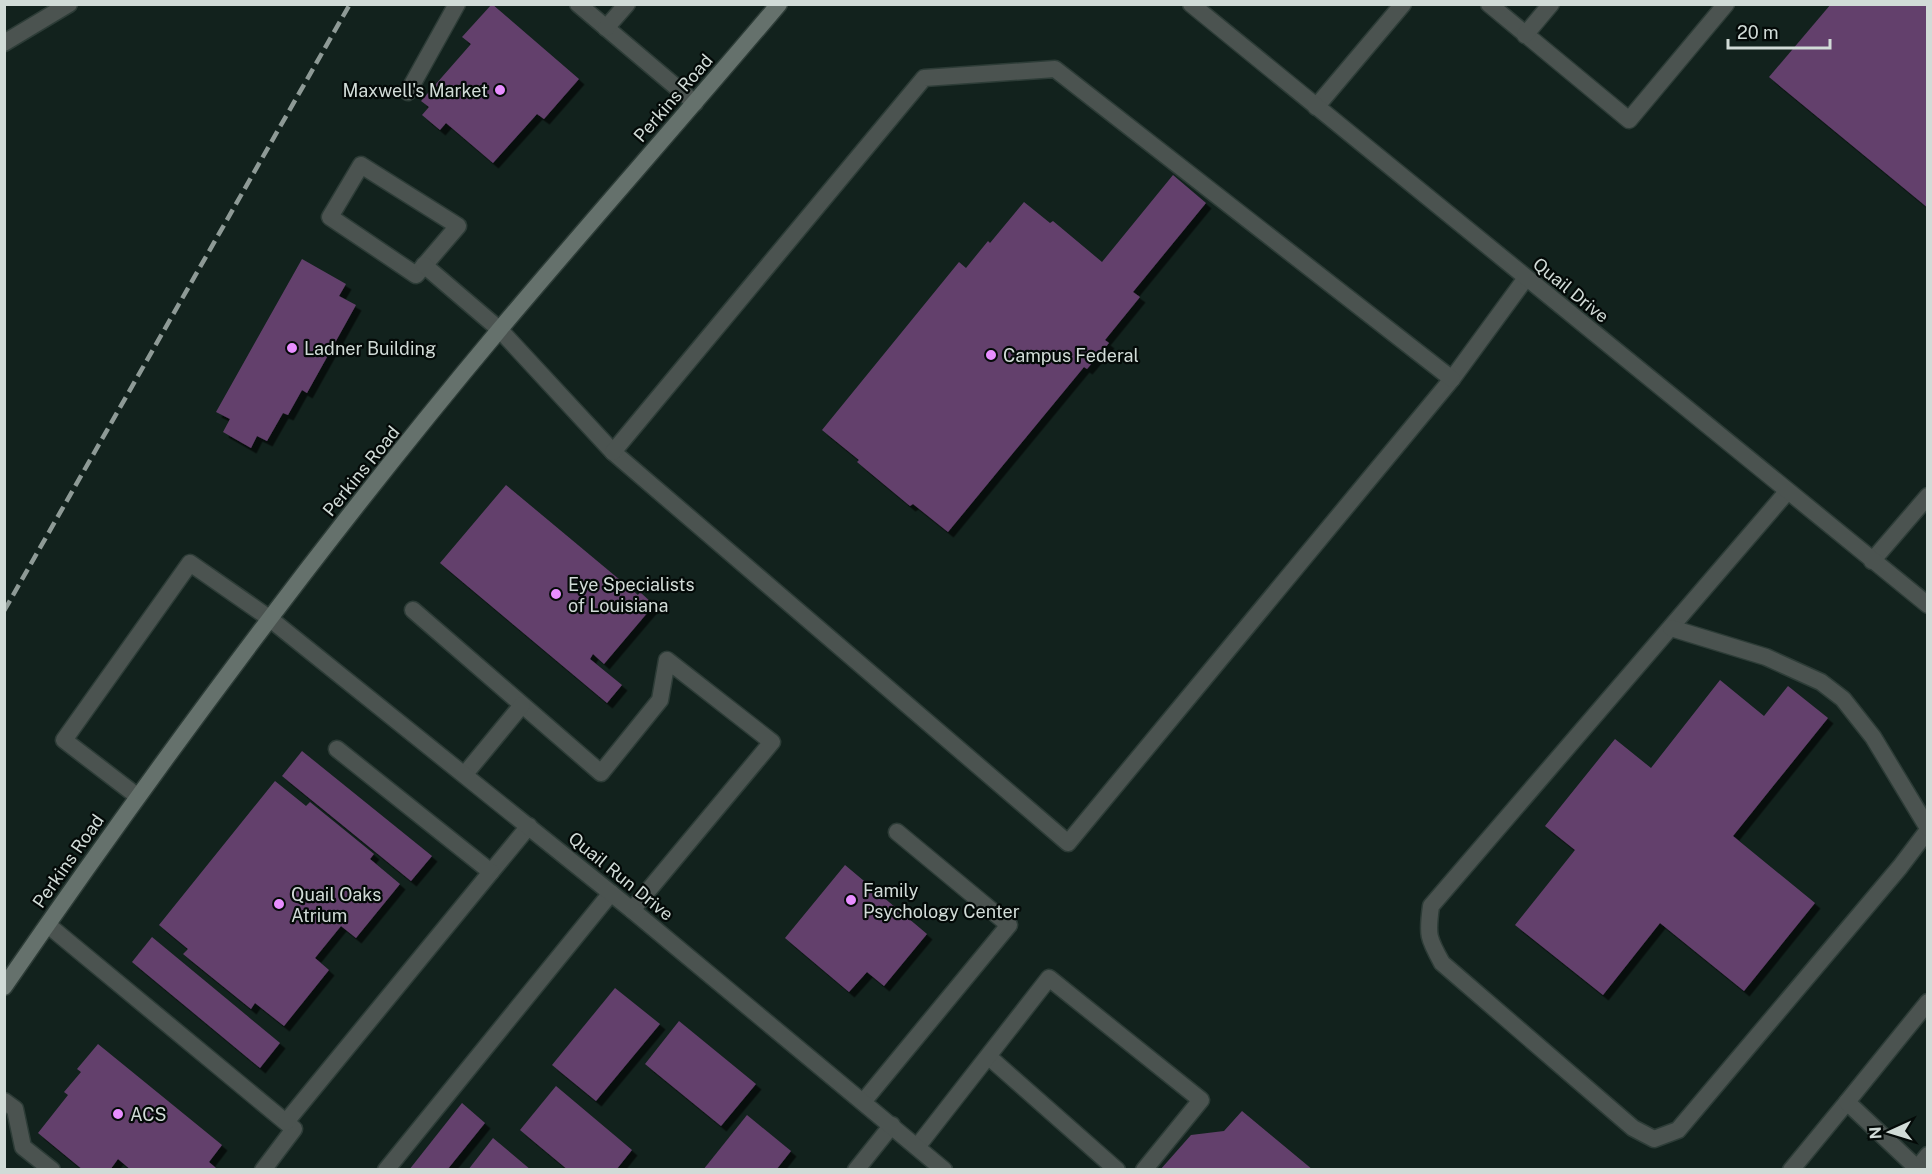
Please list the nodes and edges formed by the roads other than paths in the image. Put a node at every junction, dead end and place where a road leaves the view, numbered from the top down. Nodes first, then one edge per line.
1 (69, 4) edge
2 (457, 4) edge
3 (578, 4) edge
4 (627, 4) edge
5 (779, 4) edge
6 (1191, 4) edge
7 (1404, 4) edge
8 (1489, 4) edge
9 (1551, 4) edge
10 (1726, 4) edge
11 (606, 28) junction
12 (1525, 35) junction
13 (4, 44) edge
14 (408, 93) dead end
15 (695, 103) junction
16 (1316, 106) junction
17 (424, 265) junction
18 (1526, 279) junction
19 (500, 330) junction
20 (1452, 380) junction
21 (613, 453) junction
22 (1787, 492) junction
23 (1928, 496) edge
24 (1872, 561) junction
25 (1927, 603) edge
26 (413, 610) dead end
27 (269, 618) junction
28 (1671, 628) junction
29 (522, 705) junction
30 (337, 749) dead end
31 (465, 774) junction
32 (137, 796) junction
33 (529, 826) junction
34 (1928, 829) edge
35 (897, 832) dead end
36 (490, 872) junction
37 (611, 893) junction
38 (632, 910) junction
39 (48, 925) junction
40 (4, 987) edge
41 (1928, 1002) edge
42 (989, 1057) junction
43 (4, 1101) edge
44 (863, 1102) junction
45 (1846, 1102) junction
46 (286, 1122) junction
47 (892, 1125) junction
48 (917, 1147) junction
49 (1920, 1166) edge
50 (52, 1170) edge
51 (263, 1170) edge
52 (386, 1170) edge
53 (856, 1170) edge
54 (944, 1170) edge
55 (1117, 1170) edge
56 (1144, 1170) edge
57 (1791, 1170) edge

1 - 13 street
2 - 14 street
3 - 11 street
4 - 11 street
5 - 15 main road, Perkins Road
6 - 16 street, Quail Drive
7 - 16 street
8 - 12 street
9 - 12 street
10 - 12 street
11 - 15 street
15 - 19 main road, Perkins Road
16 - 18 street, Quail Drive
17 - 17 street
17 - 19 street
18 - 20 street
18 - 22 street, Quail Drive
19 - 21 street
19 - 27 main road, Perkins Road
20 - 21 street
20 - 21 street
22 - 24 street, Quail Drive
22 - 28 street
23 - 24 street
24 - 25 street, Quail Drive
26 - 29 street
27 - 31 street, Quail Run Drive
27 - 32 main road, Perkins Road
27 - 32 street, Quail Run Drive
28 - 34 street
28 - 34 street
29 - 31 street
29 - 38 street
30 - 36 street
31 - 33 street, Quail Run Drive
32 - 39 main road, Perkins Road
33 - 36 street
33 - 37 street, Quail Run Drive
35 - 44 street
36 - 46 street
37 - 38 street, Quail Run Drive
37 - 52 street
38 - 44 street, Quail Run Drive
39 - 40 main road, Perkins Road
39 - 46 street
41 - 45 street
42 - 48 street
42 - 55 street
42 - 56 street
43 - 50 street
44 - 47 street, Quail Run Drive
45 - 49 street
45 - 57 street
46 - 51 street
47 - 48 street, Quail Run Drive
47 - 53 street
48 - 54 street, Quail Run Drive

